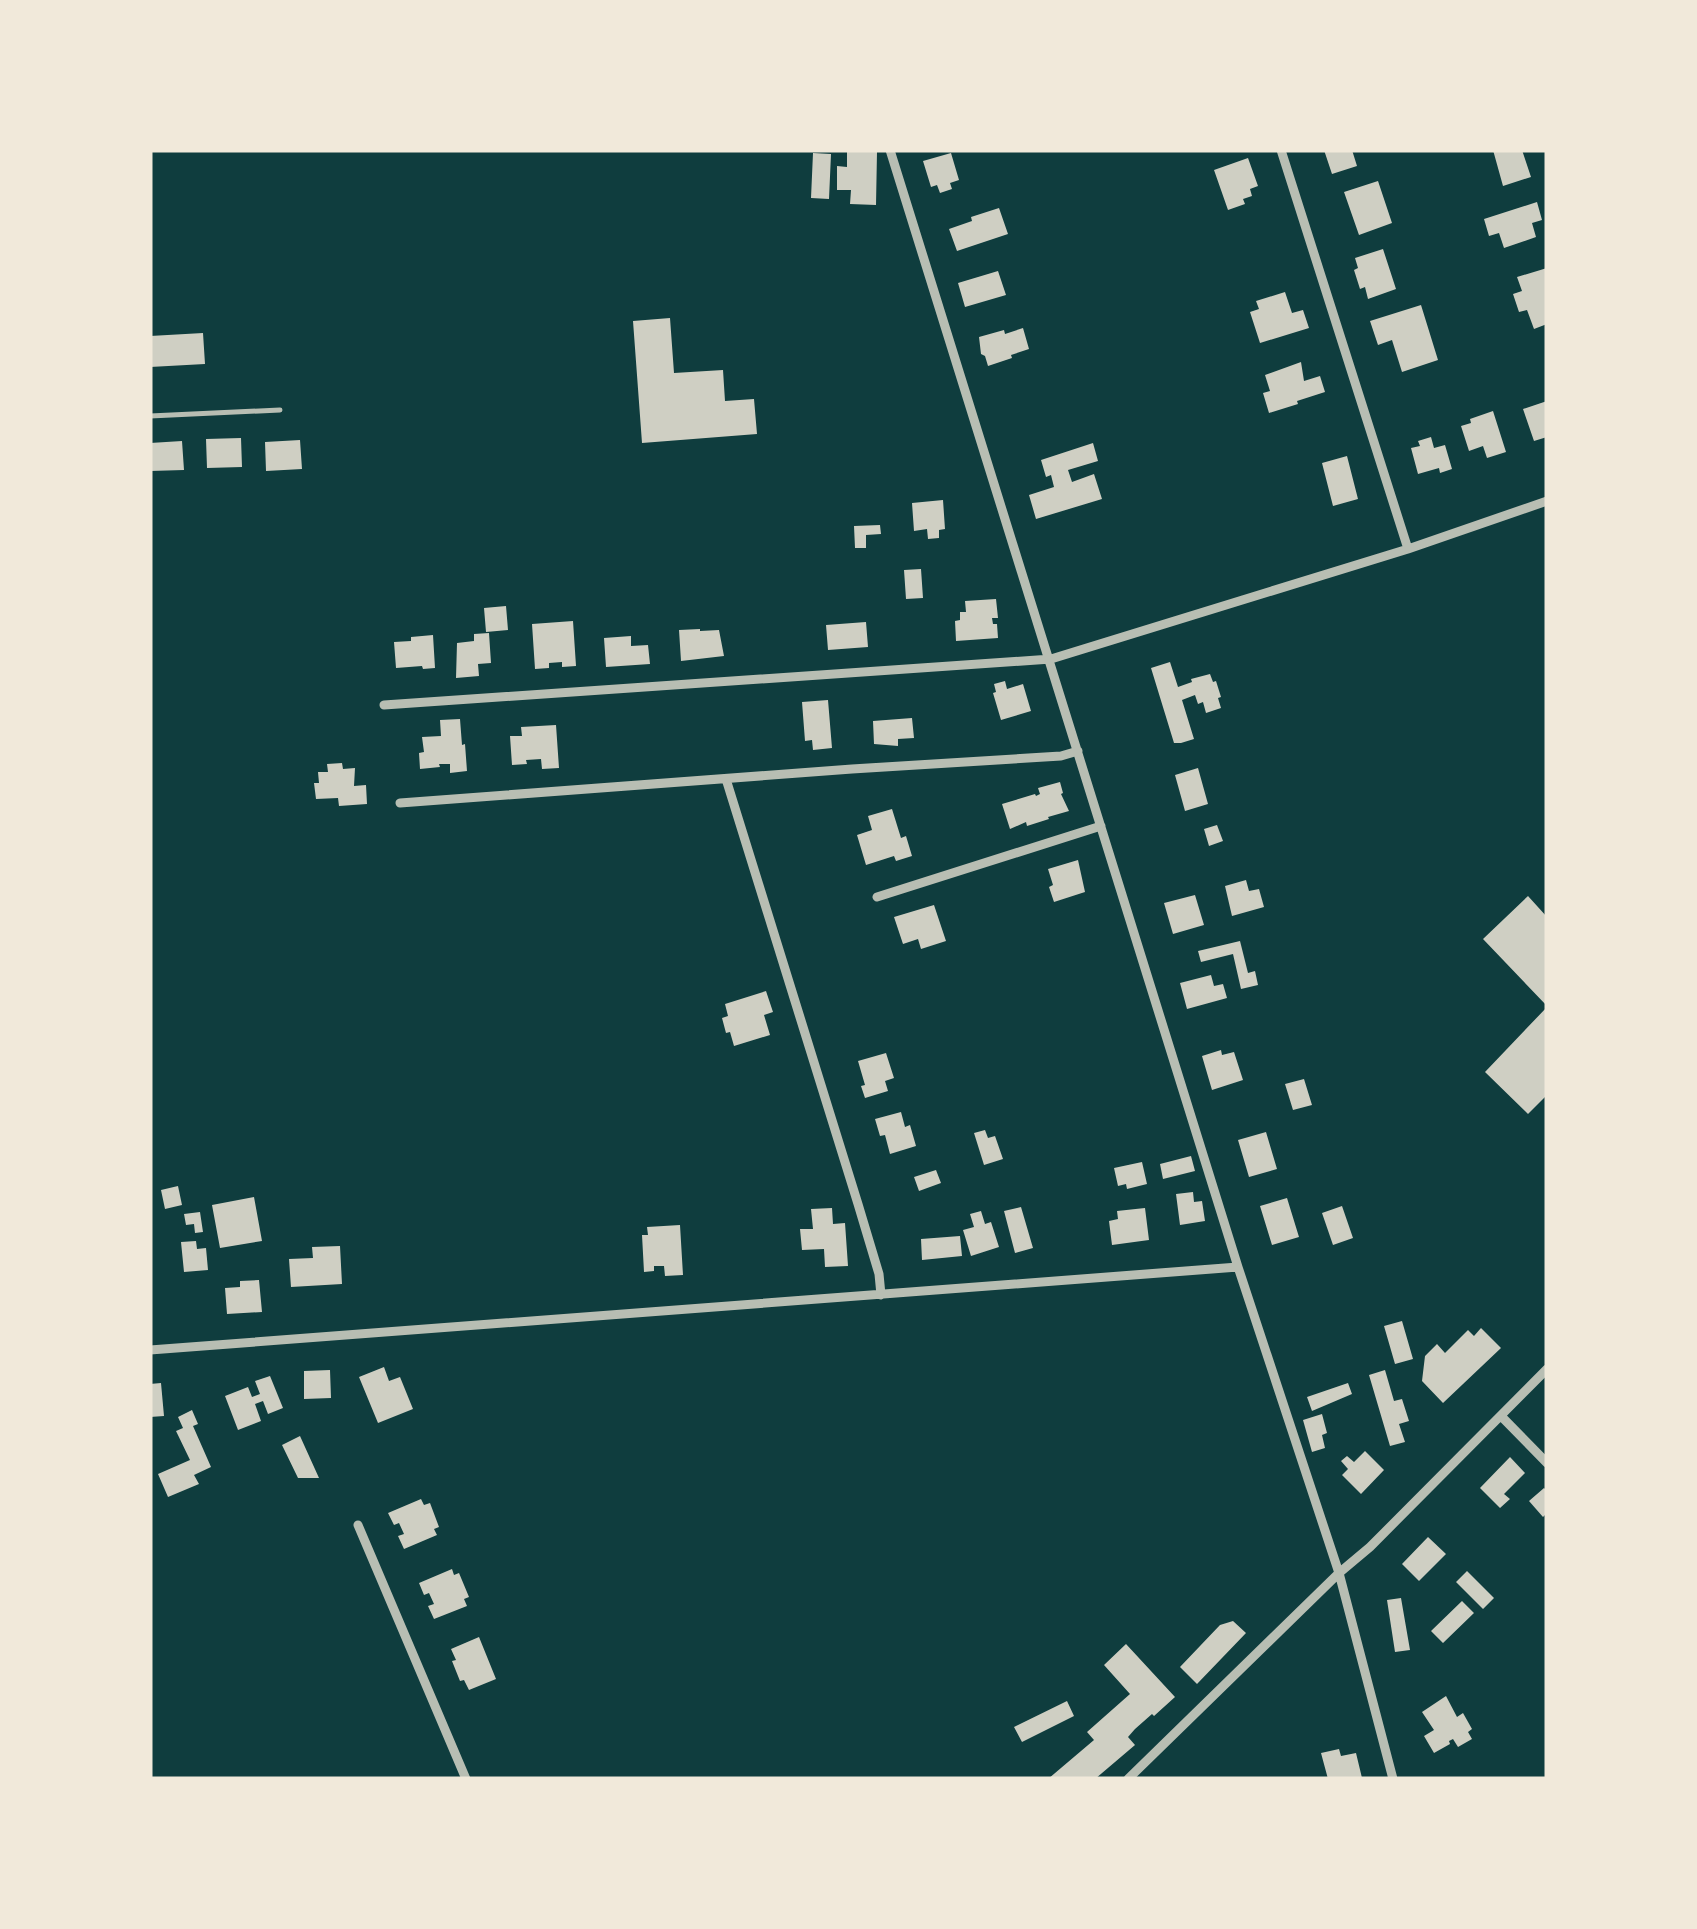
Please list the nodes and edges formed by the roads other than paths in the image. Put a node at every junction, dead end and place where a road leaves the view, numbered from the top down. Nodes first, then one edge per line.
1 (890, 150) edge
2 (1282, 150) edge
3 (280, 410) dead end
4 (150, 416) edge
5 (1547, 500) edge
6 (1408, 548) junction
7 (1050, 659) junction
8 (384, 705) dead end
9 (1078, 751) junction
10 (726, 778) junction
11 (400, 803) dead end
12 (1101, 826) junction
13 (876, 897) dead end
14 (1238, 1267) junction
15 (881, 1294) junction
16 (150, 1350) edge
17 (1547, 1370) edge
18 (1500, 1416) junction
19 (1547, 1464) edge
20 (358, 1525) dead end
21 (1339, 1573) junction
22 (466, 1779) edge
23 (1128, 1779) edge
24 (1394, 1779) edge

1 - 7 street
2 - 6 street
3 - 4 lane
5 - 6 street
6 - 7 street
7 - 8 street
7 - 9 street
9 - 10 street
9 - 12 street
10 - 11 street
10 - 15 street
12 - 13 street
12 - 14 street
14 - 15 street
14 - 21 street
15 - 16 street
17 - 18 street
18 - 19 street
18 - 21 street
20 - 22 street
21 - 23 street
21 - 24 street

